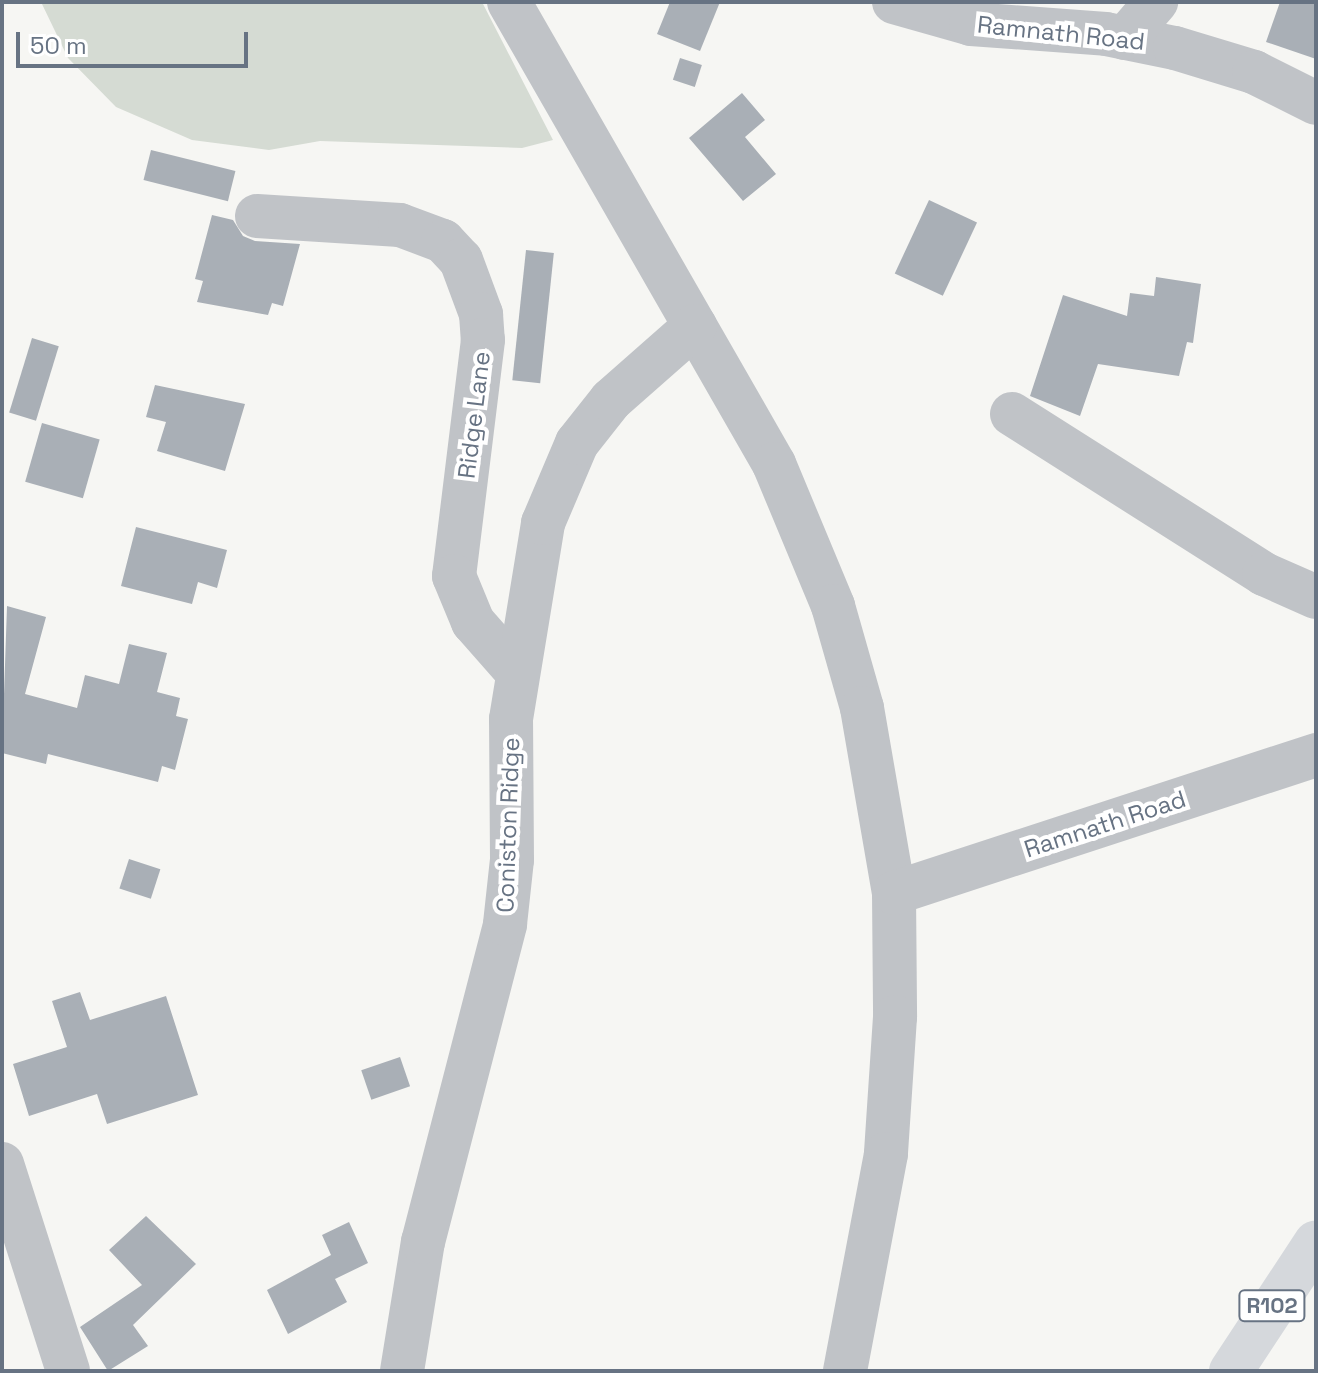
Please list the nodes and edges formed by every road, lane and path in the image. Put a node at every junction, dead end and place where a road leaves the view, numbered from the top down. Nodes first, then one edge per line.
1 (509, 2) edge
2 (894, 2) edge
3 (1156, 2) edge
4 (1125, 38) junction
5 (1316, 103) edge
6 (257, 216) dead end
7 (695, 326) junction
8 (1012, 414) dead end
9 (1316, 597) edge
10 (516, 671) junction
11 (1316, 755) edge
12 (894, 893) junction
13 (2, 1164) edge
14 (1316, 1242) edge
15 (68, 1371) edge
16 (402, 1371) edge
17 (845, 1371) edge
18 (1231, 1371) edge

1 - 7 street
2 - 4 street, Ramnath Road
3 - 4 street
4 - 5 street, Ramnath Road
6 - 10 street, Ridge Lane
7 - 10 street, Coniston Ridge
7 - 12 street
8 - 9 street
10 - 16 street, Coniston Ridge
11 - 12 street, Ramnath Road
12 - 17 street
13 - 15 street
14 - 18 main road, R102

